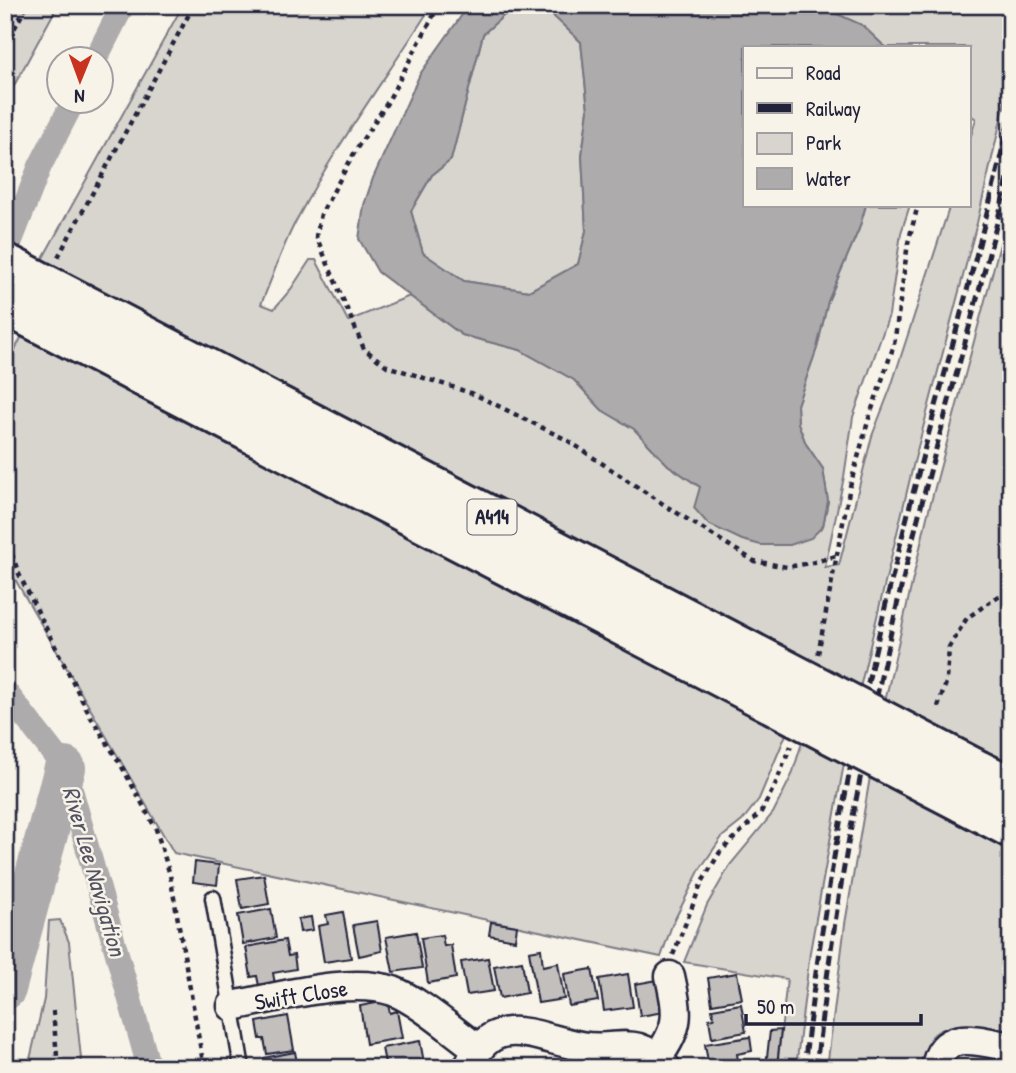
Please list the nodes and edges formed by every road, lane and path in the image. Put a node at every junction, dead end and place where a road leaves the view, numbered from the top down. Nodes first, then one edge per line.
1 (27, 5) edge
2 (194, 5) edge
3 (439, 5) edge
4 (5, 46) edge
5 (107, 164) dead end
6 (918, 206) edge
7 (5, 264) edge
8 (5, 305) edge
9 (5, 535) edge
10 (836, 556) junction
11 (1011, 592) edge
12 (815, 664) dead end
13 (938, 707) dead end
14 (793, 742) dead end
15 (983, 786) edge
16 (1011, 828) edge
17 (213, 898) dead end
18 (670, 976) joint
19 (232, 1006) junction
20 (53, 1011) dead end
21 (1011, 1047) edge
22 (473, 1058) edge
23 (662, 1063) edge
24 (58, 1068) edge
25 (204, 1068) edge
26 (242, 1068) edge
27 (936, 1068) edge

1 - 4 path
2 - 5 path
3 - 10 path
6 - 10 path
7 - 15 highway, A414, bridge
8 - 15 highway, A414, bridge
9 - 25 path
10 - 12 path
11 - 13 path
14 - 18 path
15 - 16 highway, A414
17 - 19 lane
18 - 23 street
19 - 22 street, Swift Close
19 - 26 lane
20 - 24 path
21 - 27 street
22 - 23 street

